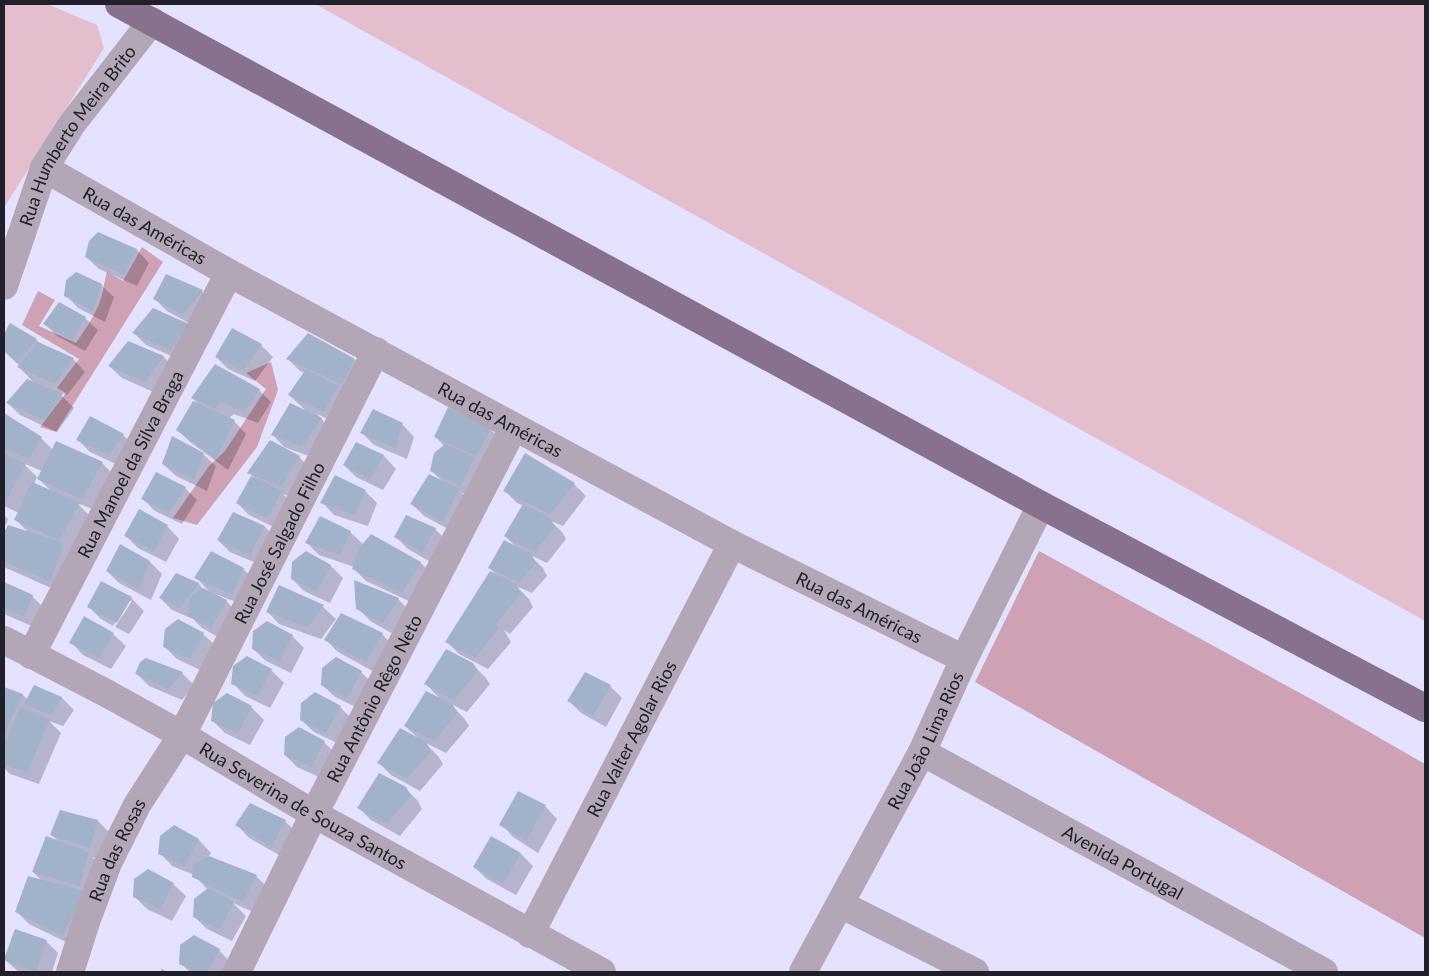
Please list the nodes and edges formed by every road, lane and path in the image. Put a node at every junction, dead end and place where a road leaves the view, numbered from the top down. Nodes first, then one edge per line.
1 (119, 4) edge
2 (152, 21) junction
3 (44, 168) junction
4 (229, 274) junction
5 (4, 286) edge
6 (376, 351) junction
7 (514, 427) junction
8 (1041, 505) junction
9 (732, 544) junction
10 (4, 640) edge
11 (31, 656) junction
12 (964, 659) junction
13 (1425, 708) edge
14 (182, 735) junction
15 (922, 752) junction
16 (314, 814) junction
17 (840, 904) junction
18 (530, 934) junction
19 (70, 972) edge
20 (237, 972) edge
21 (602, 972) edge
22 (803, 972) edge
23 (975, 972) edge
24 (1324, 972) edge

1 - 2 main road
2 - 3 street, Rua Humberto Meira Brito
2 - 8 main road
3 - 4 street, Rua das Américas
3 - 5 street, Rua Humberto Meira Brito
4 - 6 street, Rua das Américas
4 - 11 street, Rua Manoel da Silva Braga
6 - 7 street, Rua das Américas
6 - 14 street, Rua José Salgado Filho
7 - 9 street, Rua das Américas
7 - 16 street, Rua Antônio Rêgo Neto
8 - 12 street, Rua João Lima Rios
8 - 13 main road
9 - 12 street, Rua das Américas
9 - 18 street, Rua Valter Agolar Rios
10 - 11 street, Rua Severina de Souza Santos
11 - 14 street, Rua Severina de Souza Santos
12 - 15 street, Rua João Lima Rios
14 - 16 street, Rua Severina de Souza Santos
14 - 19 street, Rua das Rosas
15 - 17 street, Rua João Lima Rios
15 - 24 street, Avenida Portugal
16 - 18 street, Rua Severina de Souza Santos
16 - 20 street, Rua Antônio Rêgo Neto
17 - 22 street, Rua João Lima Rios
17 - 23 street
18 - 21 street, Rua Severina de Souza Santos

